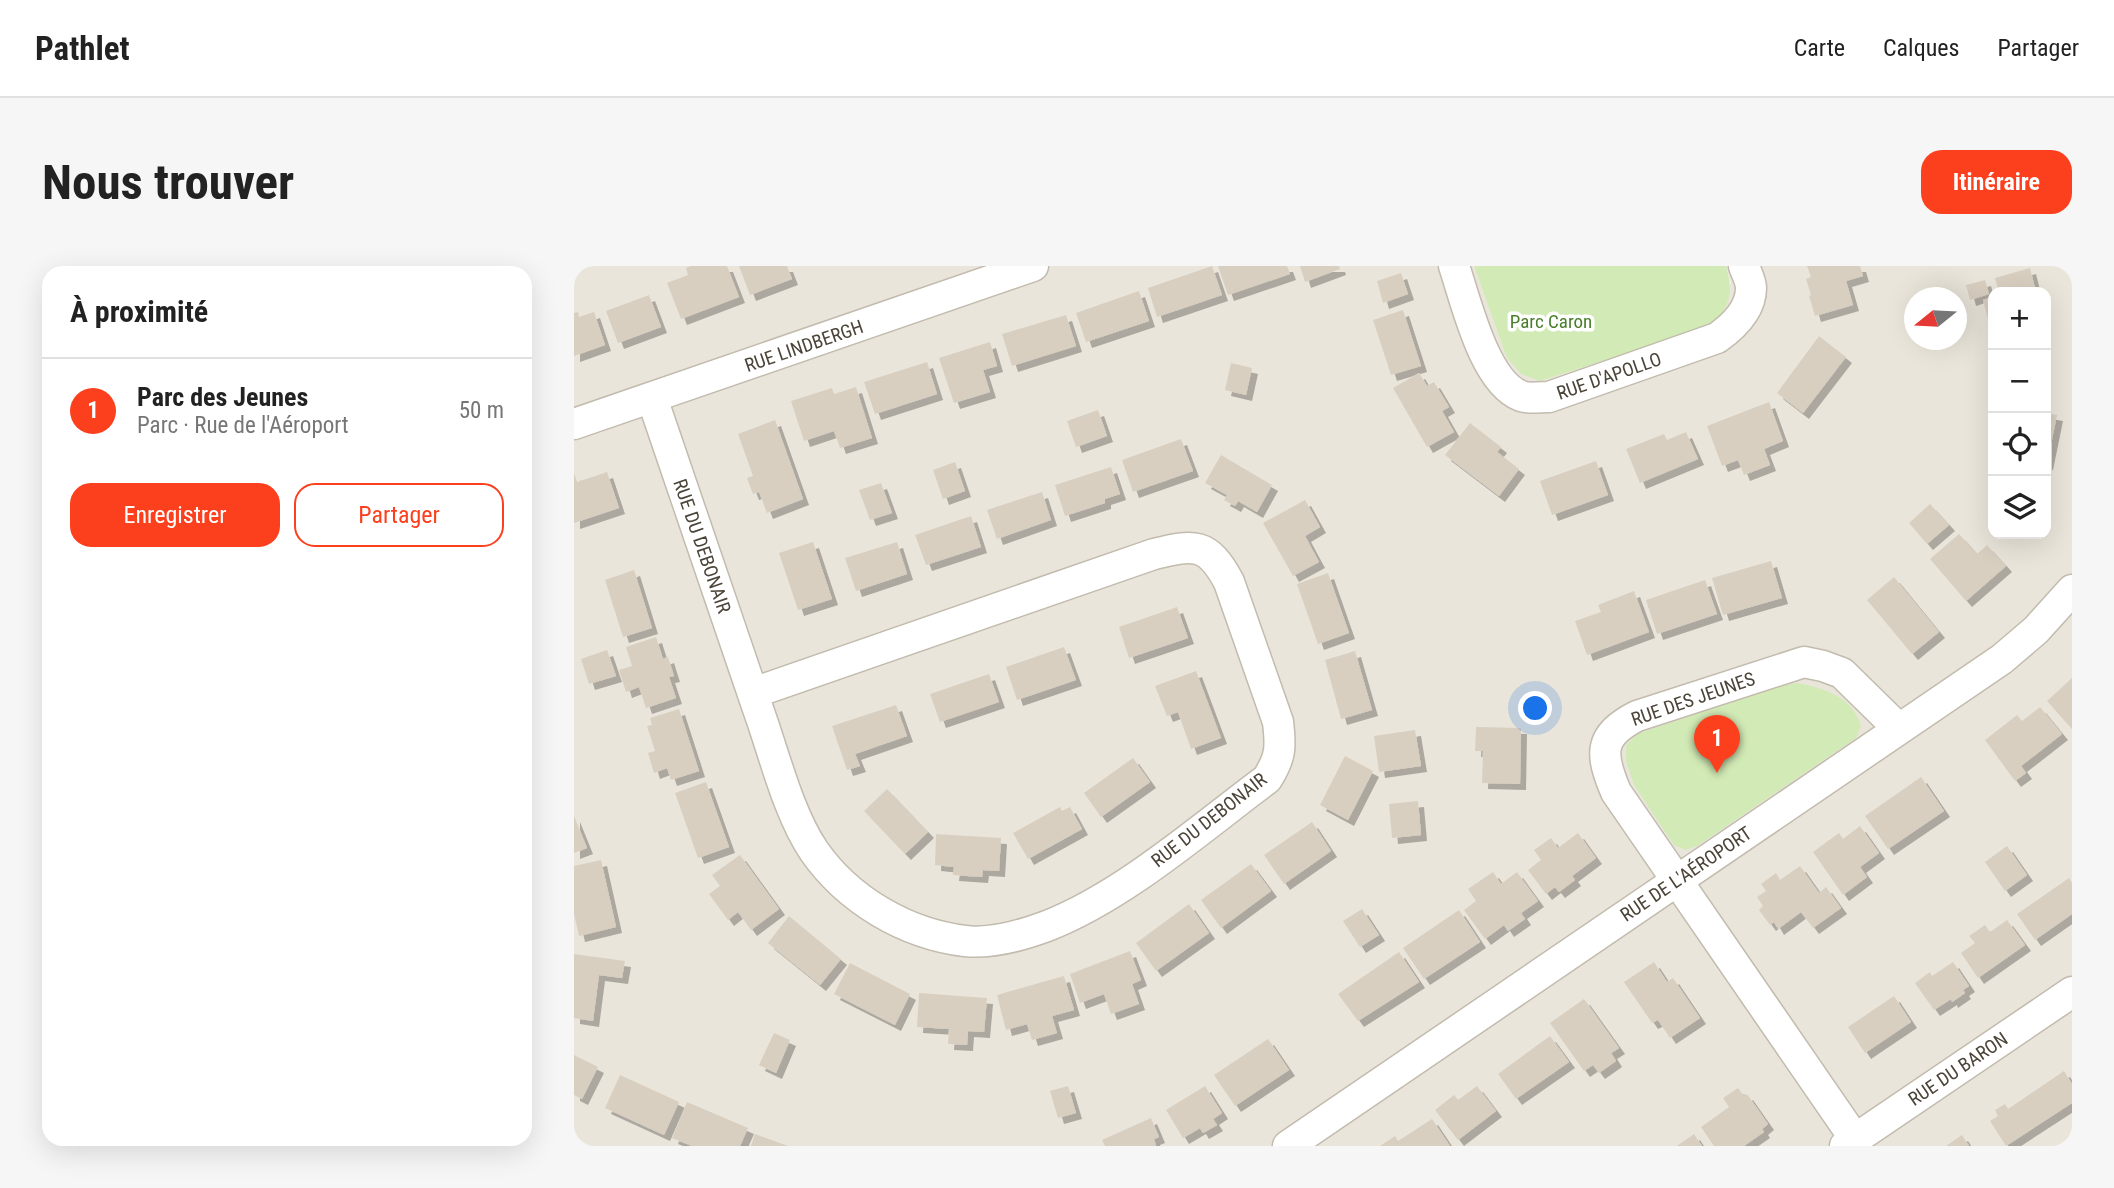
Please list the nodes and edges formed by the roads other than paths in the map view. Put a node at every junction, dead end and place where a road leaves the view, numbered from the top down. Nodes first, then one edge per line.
1 (1033, 266) edge
2 (1454, 266) edge
3 (1744, 266) edge
4 (652, 398) junction
5 (574, 425) edge
6 (2072, 590) edge
7 (752, 693) junction
8 (1899, 729) junction
9 (1675, 881) junction
10 (2072, 992) edge
11 (1850, 1143) edge
12 (1288, 1146) edge

1 - 4 street, RUE LINDBERGH
2 - 3 street, RUE D'APOLLO
4 - 5 street, RUE LINDBERGH
4 - 7 street, RUE DU DEBONAIR
6 - 8 street, RUE DE L'AÉROPORT
7 - 7 street, RUE DU DEBONAIR
8 - 9 street, RUE DE L'AÉROPORT
8 - 9 street, RUE DES JEUNES
9 - 11 street, RUE DES JEUNES
9 - 12 street, RUE DE L'AÉROPORT
10 - 11 street, RUE DU BARON

